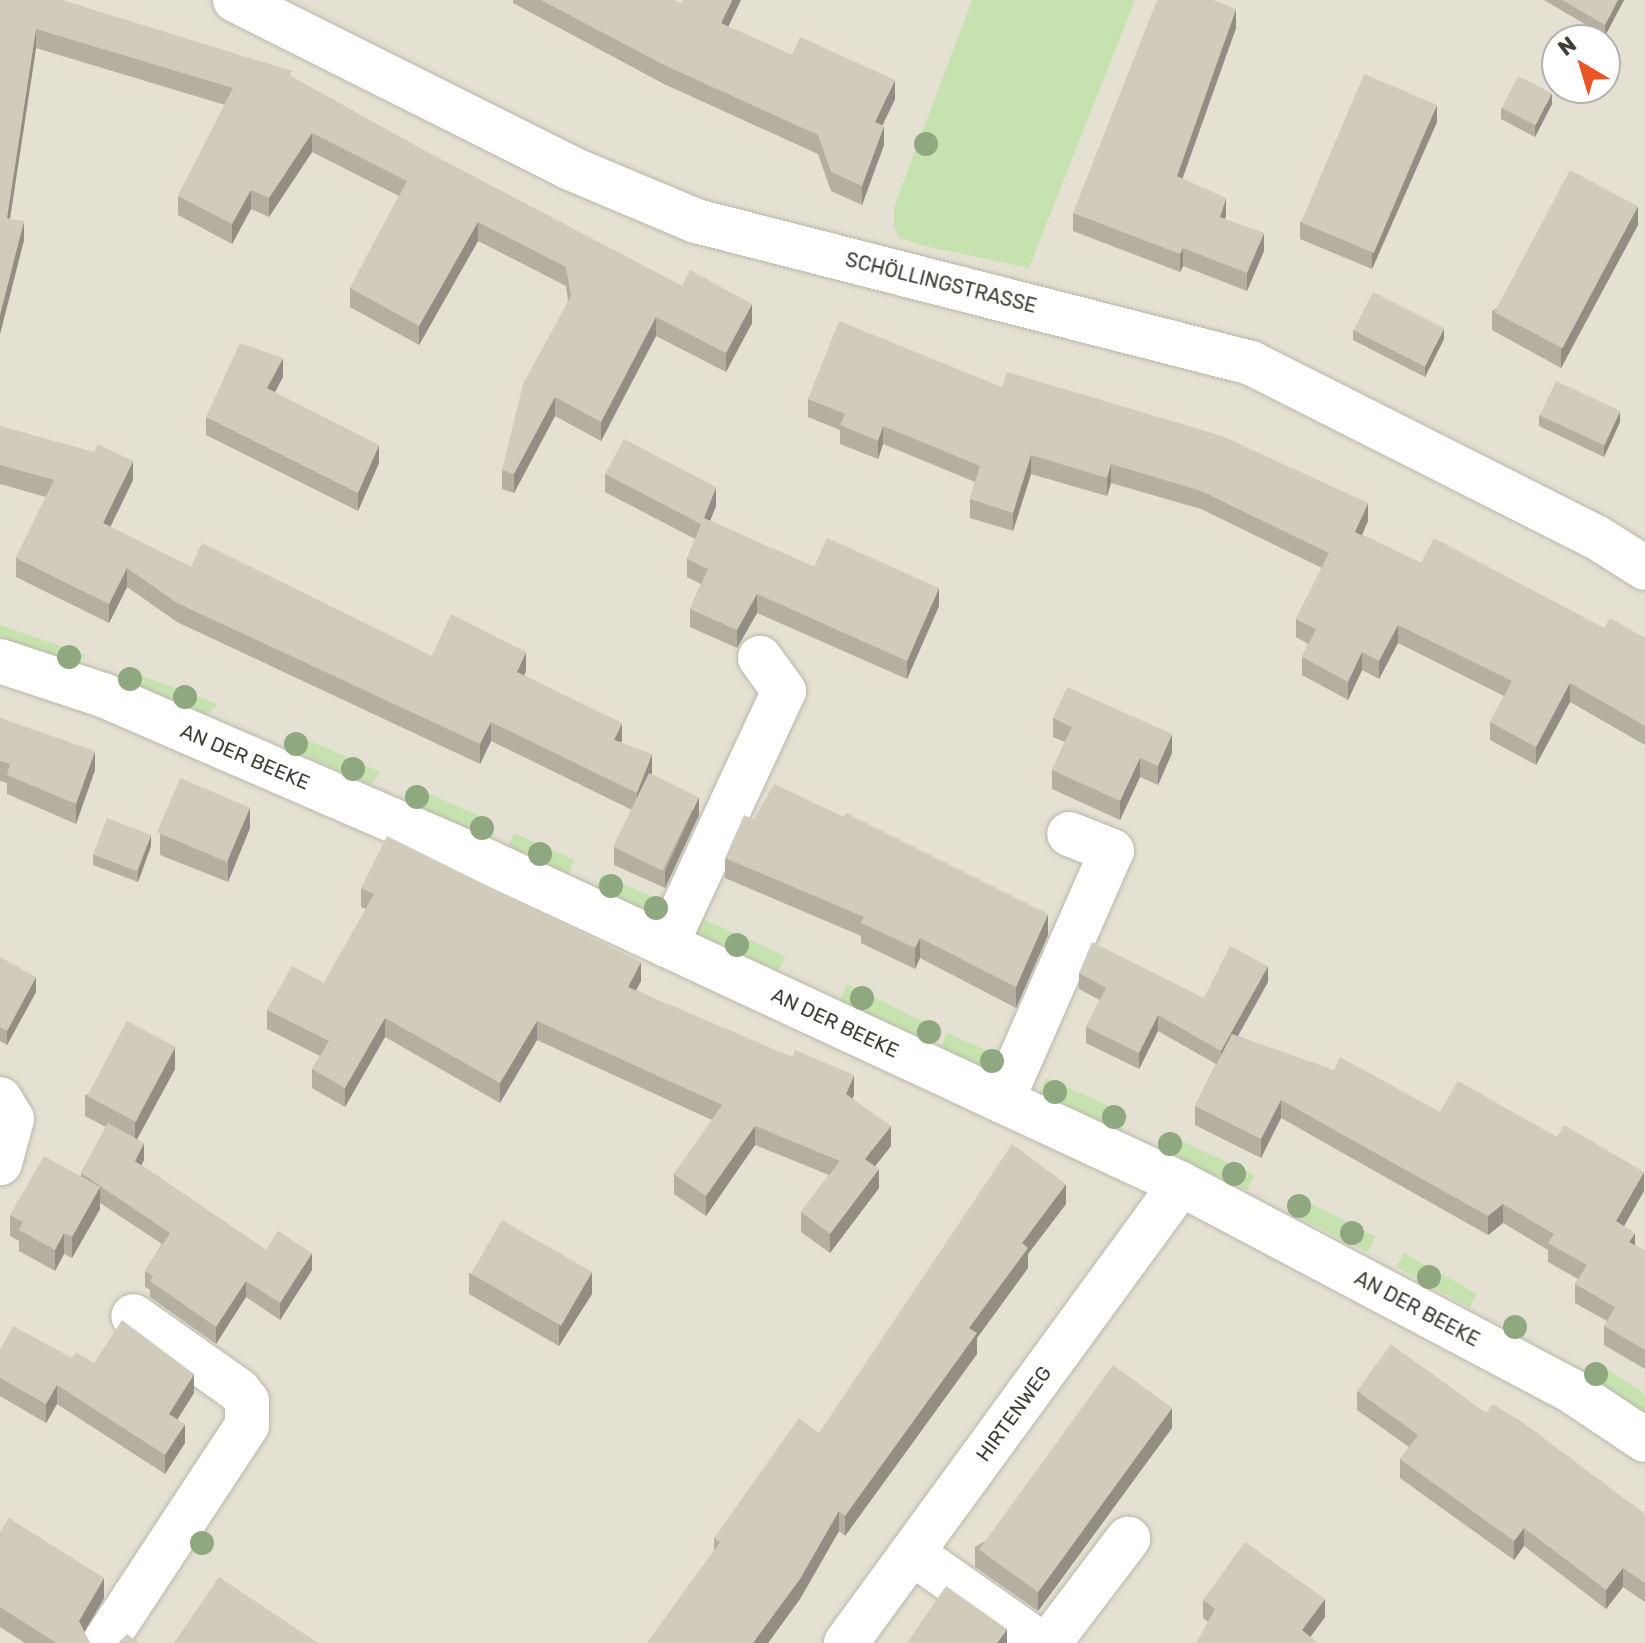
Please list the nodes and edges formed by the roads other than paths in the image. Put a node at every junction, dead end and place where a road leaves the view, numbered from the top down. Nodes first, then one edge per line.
1 (235, 0) edge
2 (1645, 568) edge
3 (760, 658) dead end
4 (0, 661) edge
5 (1069, 834) dead end
6 (666, 945) junction
7 (0, 1099) edge
8 (1002, 1101) junction
9 (0, 1163) edge
10 (1181, 1184) junction
11 (133, 1316) dead end
12 (1645, 1440) edge
13 (1128, 1539) dead end
14 (912, 1553) junction
15 (104, 1643) edge
16 (846, 1643) edge
17 (1040, 1643) edge
18 (1049, 1643) edge

1 - 2 street, SCHÖLLINGSTRASSE
3 - 6 street
4 - 6 street, AN DER BEEKE
5 - 8 street
6 - 8 street, AN DER BEEKE
7 - 9 street
8 - 10 street, AN DER BEEKE
10 - 12 street, AN DER BEEKE
10 - 14 street, HIRTENWEG
11 - 15 street
13 - 18 street
14 - 16 street, HIRTENWEG
14 - 17 street

